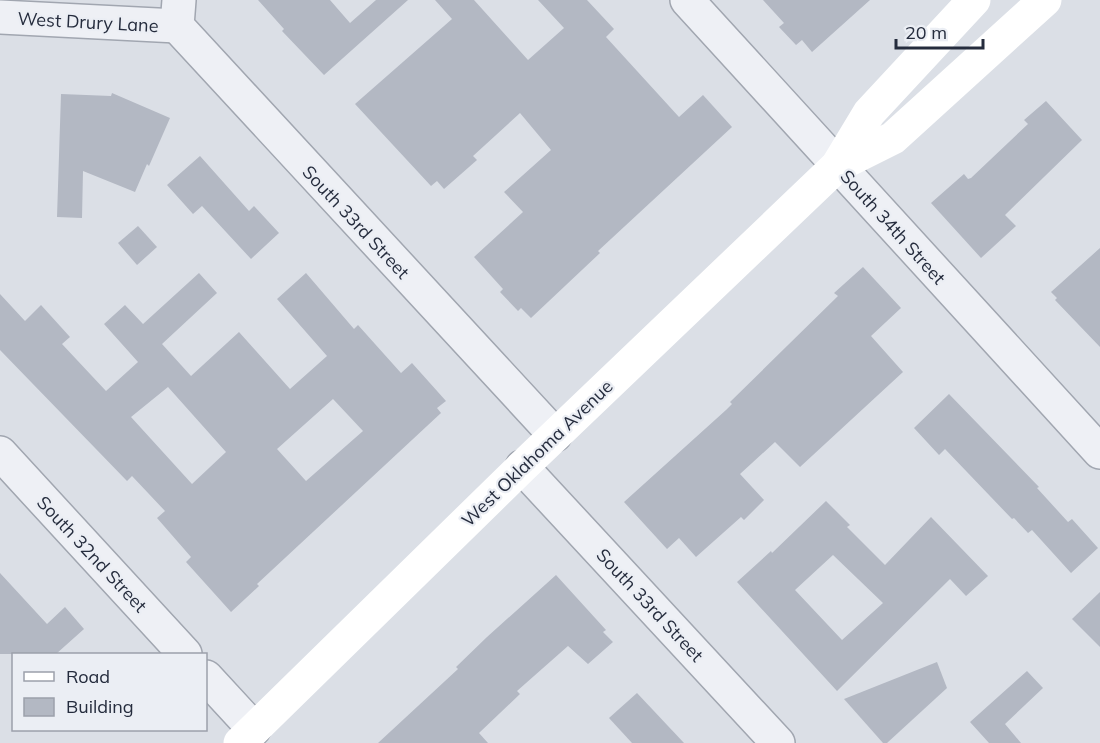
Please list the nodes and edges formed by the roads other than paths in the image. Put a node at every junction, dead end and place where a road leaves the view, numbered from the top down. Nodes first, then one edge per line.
1 (687, 0) edge
2 (974, 0) edge
3 (1045, 0) edge
4 (178, 13) edge
5 (0, 17) edge
6 (837, 166) junction
7 (555, 435) junction
8 (0, 453) edge
9 (1100, 453) edge
10 (522, 467) junction
11 (184, 653) edge
12 (207, 678) edge
13 (247, 736) edge
14 (778, 743) edge

1 - 6 street, South 34th Street
2 - 6 main road, West Oklahoma Avenue
3 - 6 main road, West Oklahoma Avenue
4 - 5 street, West Drury Lane
4 - 7 street, South 33rd Street
6 - 7 main road, West Oklahoma Avenue
6 - 9 street, South 34th Street
7 - 10 main road, West Oklahoma Avenue
8 - 11 street, South 32nd Street
10 - 13 main road, West Oklahoma Avenue
10 - 14 street, South 33rd Street
12 - 13 street

